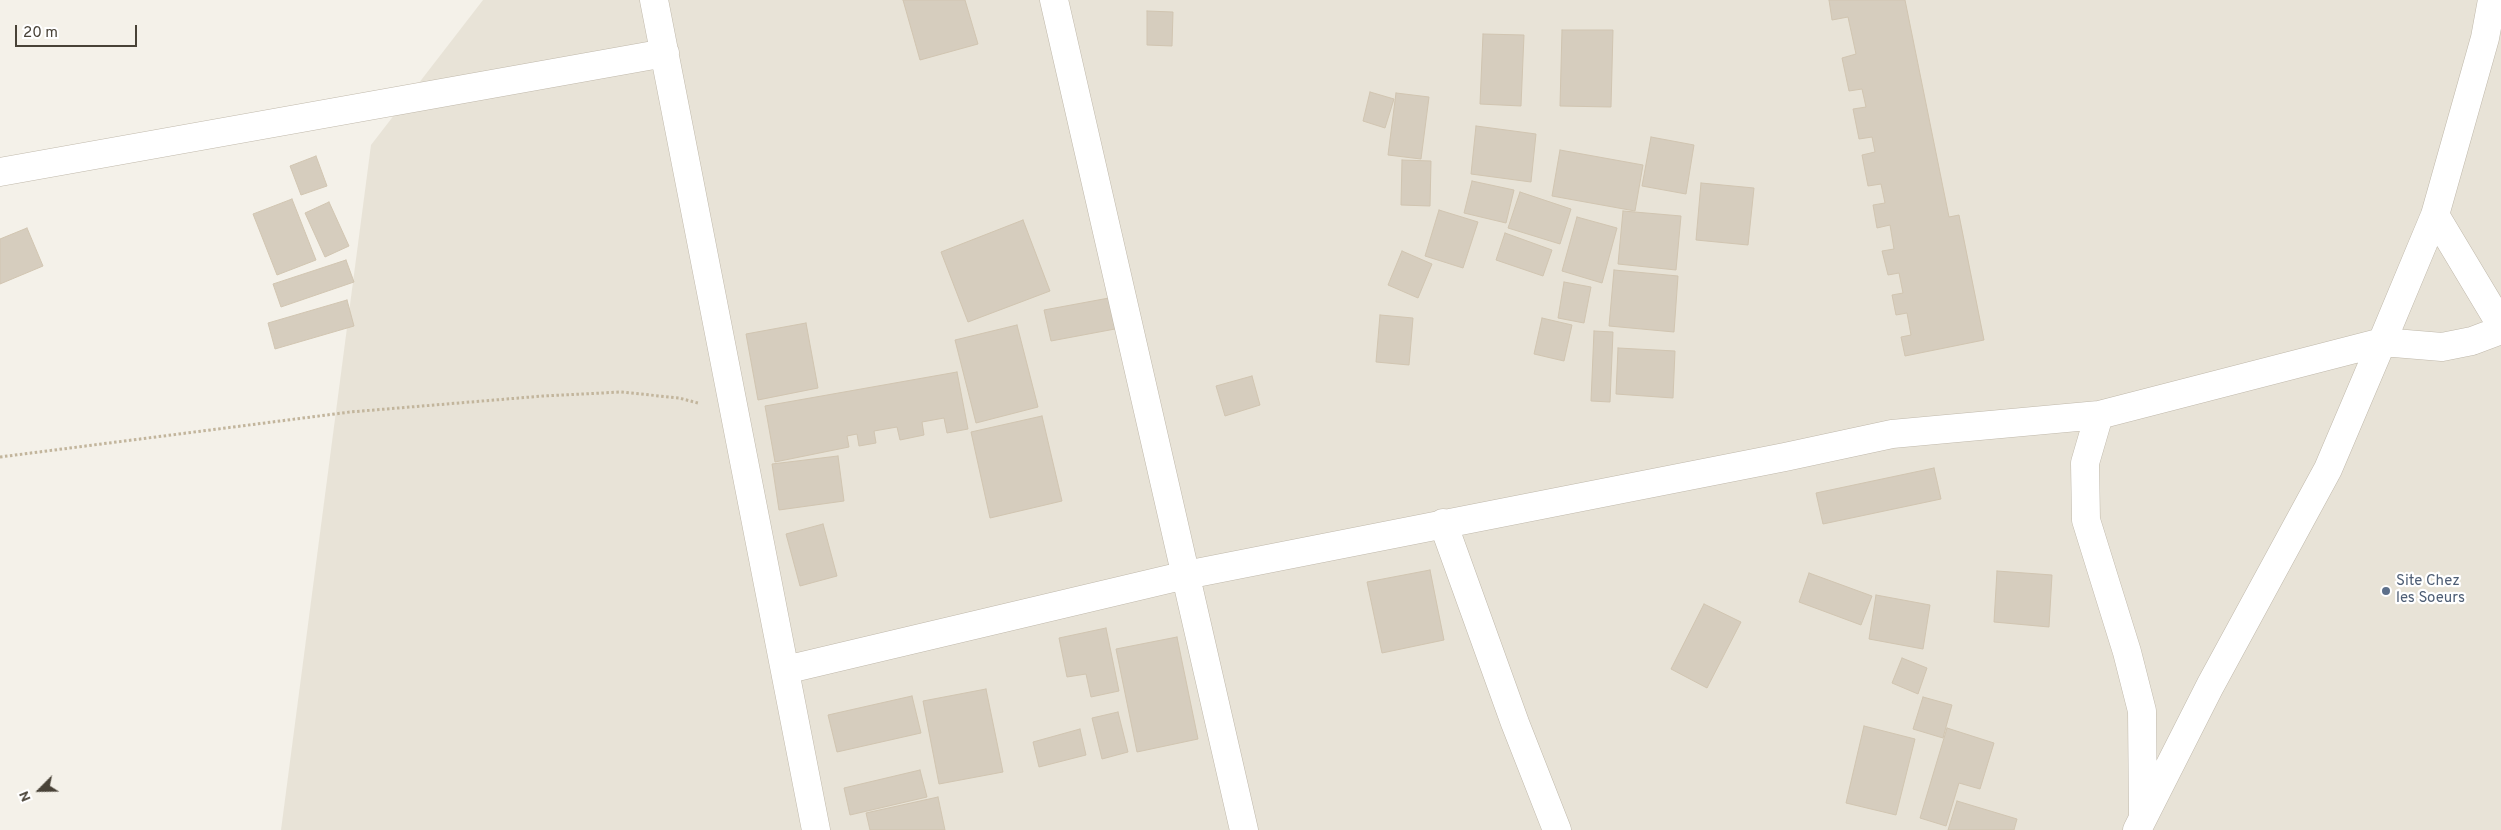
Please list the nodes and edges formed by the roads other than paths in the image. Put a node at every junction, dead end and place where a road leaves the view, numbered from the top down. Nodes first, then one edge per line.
1 (654, 0) edge
2 (1054, 0) edge
3 (2492, 0) edge
4 (665, 53) junction
5 (0, 172) edge
6 (2435, 216) junction
7 (2501, 325) edge
8 (2501, 330) edge
9 (2382, 342) junction
10 (2099, 415) junction
11 (1442, 523) junction
12 (1186, 575) junction
13 (785, 670) junction
14 (2140, 824) edge
15 (816, 830) edge
16 (1244, 830) edge
17 (1557, 830) edge

1 - 4 street
2 - 12 street
3 - 6 street
4 - 5 street
4 - 13 street
6 - 7 street
6 - 9 street
8 - 9 street
9 - 10 street
9 - 14 street
10 - 11 street
10 - 14 street
11 - 12 street
11 - 17 street
12 - 13 street
12 - 16 street
13 - 15 street

